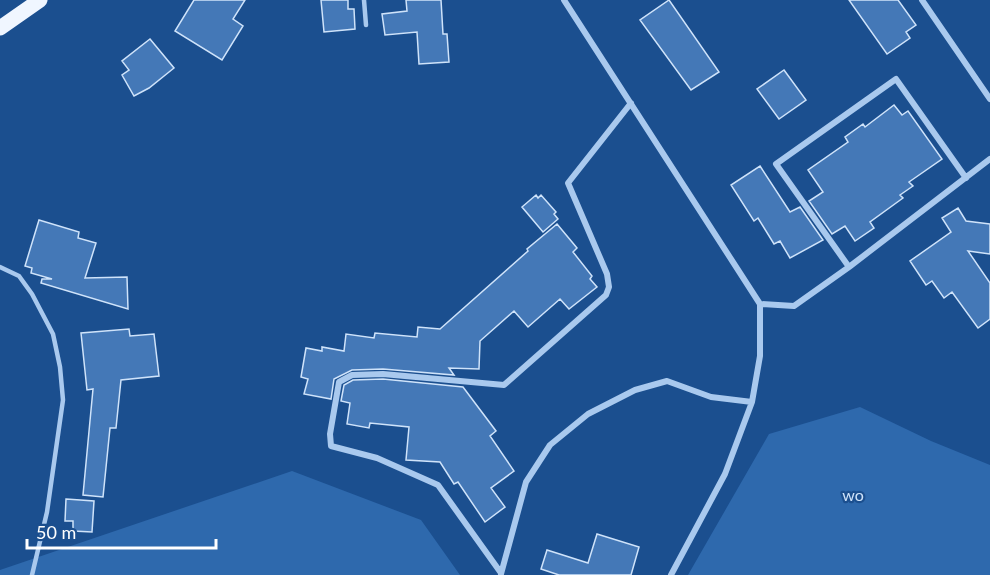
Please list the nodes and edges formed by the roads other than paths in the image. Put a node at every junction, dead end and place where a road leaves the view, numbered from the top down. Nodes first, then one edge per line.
1 (40, 0) edge
2 (364, 0) edge
3 (564, 0) edge
4 (922, 0) edge
5 (366, 25) dead end
6 (0, 28) edge
7 (990, 99) edge
8 (631, 104) junction
9 (990, 159) edge
10 (966, 178) junction
11 (0, 267) edge
12 (849, 267) junction
13 (760, 304) junction
14 (752, 402) junction
15 (501, 574) edge
16 (32, 575) edge
17 (671, 575) edge

1 - 6 main road
2 - 5 lane
3 - 8 street
4 - 7 street
8 - 13 street
8 - 15 street
9 - 10 street
10 - 12 street
10 - 12 street
11 - 16 lane
12 - 13 street
13 - 14 street
14 - 15 street
14 - 17 street

